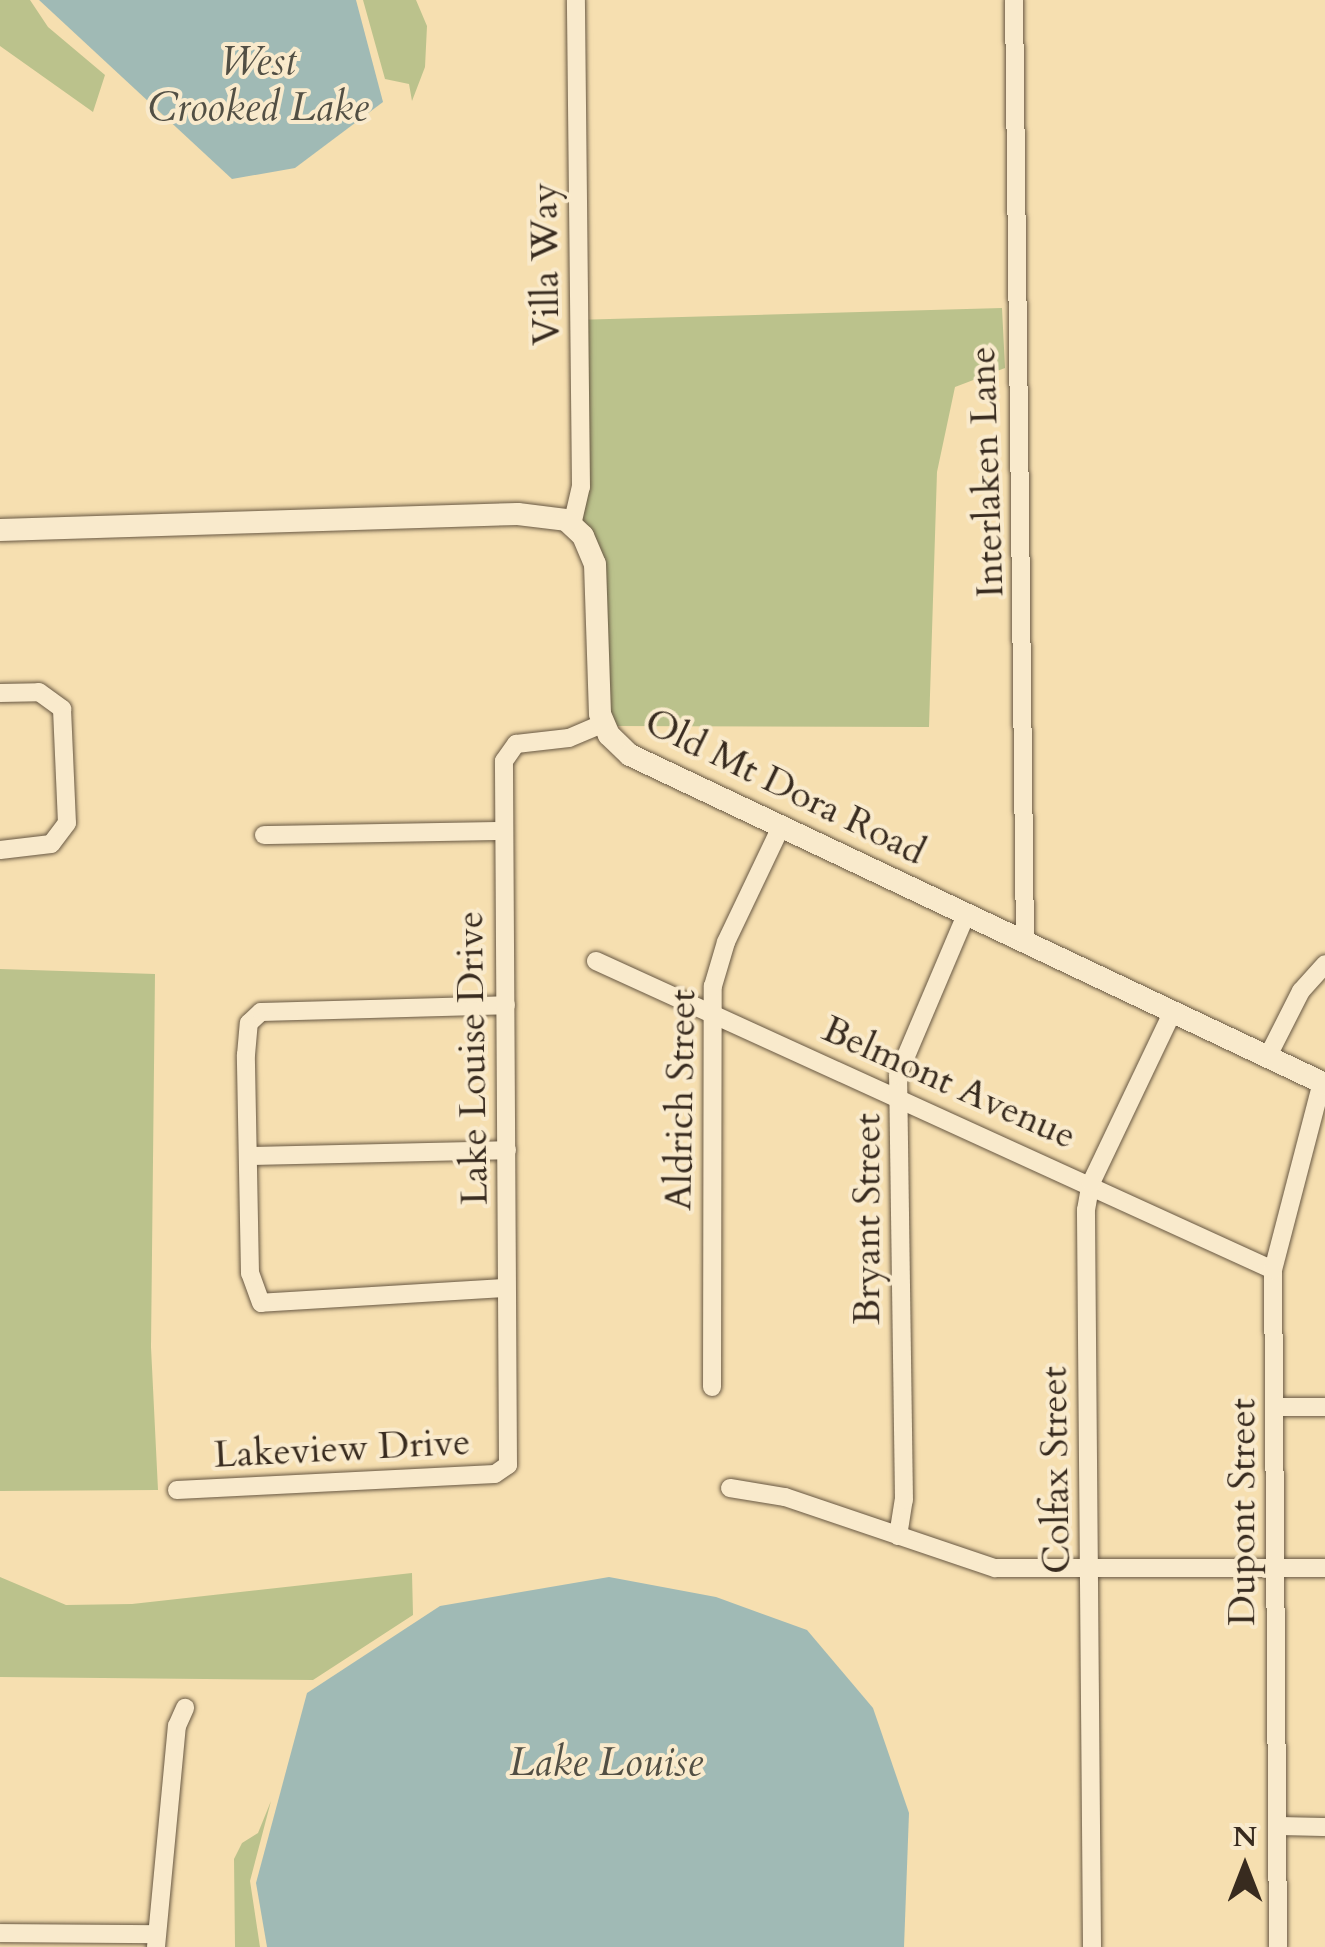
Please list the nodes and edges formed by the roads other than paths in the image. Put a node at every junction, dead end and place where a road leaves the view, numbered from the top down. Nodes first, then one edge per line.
1 (576, 0) edge
2 (1014, 0) edge
3 (572, 525) junction
4 (0, 530) edge
5 (0, 694) edge
6 (604, 724) junction
7 (780, 829) junction
8 (502, 831) junction
9 (264, 835) dead end
10 (0, 850) edge
11 (966, 915) junction
12 (1026, 943) junction
13 (596, 961) dead end
14 (1325, 964) edge
15 (506, 1005) junction
16 (712, 1009) junction
17 (1173, 1011) junction
18 (1268, 1056) junction
19 (1324, 1083) edge
20 (900, 1097) junction
21 (507, 1150) junction
22 (250, 1156) junction
23 (1091, 1183) junction
24 (1273, 1270) junction
25 (504, 1288) junction
26 (712, 1387) dead end
27 (1275, 1407) junction
28 (1325, 1407) edge
29 (508, 1465) joint
30 (730, 1488) dead end
31 (177, 1490) dead end
32 (898, 1536) junction
33 (1276, 1568) junction
34 (1325, 1568) edge
35 (1090, 1569) junction
36 (185, 1708) dead end
37 (1278, 1826) junction
38 (1325, 1826) edge
39 (0, 1934) edge
40 (155, 1940) edge
41 (1092, 1947) edge
42 (1278, 1947) edge

1 - 3 street, Villa Way
2 - 12 street, Interlaken Lane
3 - 4 street
3 - 6 street, Old Mt Dora Road
5 - 10 street
6 - 7 street, Old Mt Dora Road
6 - 8 street, Lake Louise Drive
7 - 11 street, Old Mt Dora Road
7 - 16 street, Aldrich Street
8 - 9 street
8 - 15 street, Lake Louise Drive
11 - 12 street, Old Mt Dora Road
11 - 20 street, Bryant Street
12 - 17 street, Old Mt Dora Road
13 - 16 street, Belmont Avenue
14 - 18 street
15 - 21 street, Lake Louise Drive
15 - 22 street
16 - 20 street, Belmont Avenue
16 - 26 street, Aldrich Street
17 - 18 street, Old Mt Dora Road
17 - 23 street, Colfax Street
18 - 19 street, Old Mt Dora Road
19 - 24 street, Dupont Street
20 - 23 street, Belmont Avenue
20 - 32 street, Bryant Street
21 - 22 street
21 - 25 street, Lake Louise Drive
22 - 25 street
23 - 24 street, Belmont Avenue
23 - 35 street, Colfax Street
24 - 27 street, Dupont Street
25 - 29 street, Lake Louise Drive
27 - 28 street
27 - 33 street, Dupont Street
29 - 31 street, Lakeview Drive
30 - 32 street
32 - 35 street
33 - 34 street
33 - 35 street
33 - 37 street, Dupont Street
35 - 41 street, Colfax Street
36 - 40 street
37 - 38 street
37 - 42 street, Dupont Street
39 - 40 street

